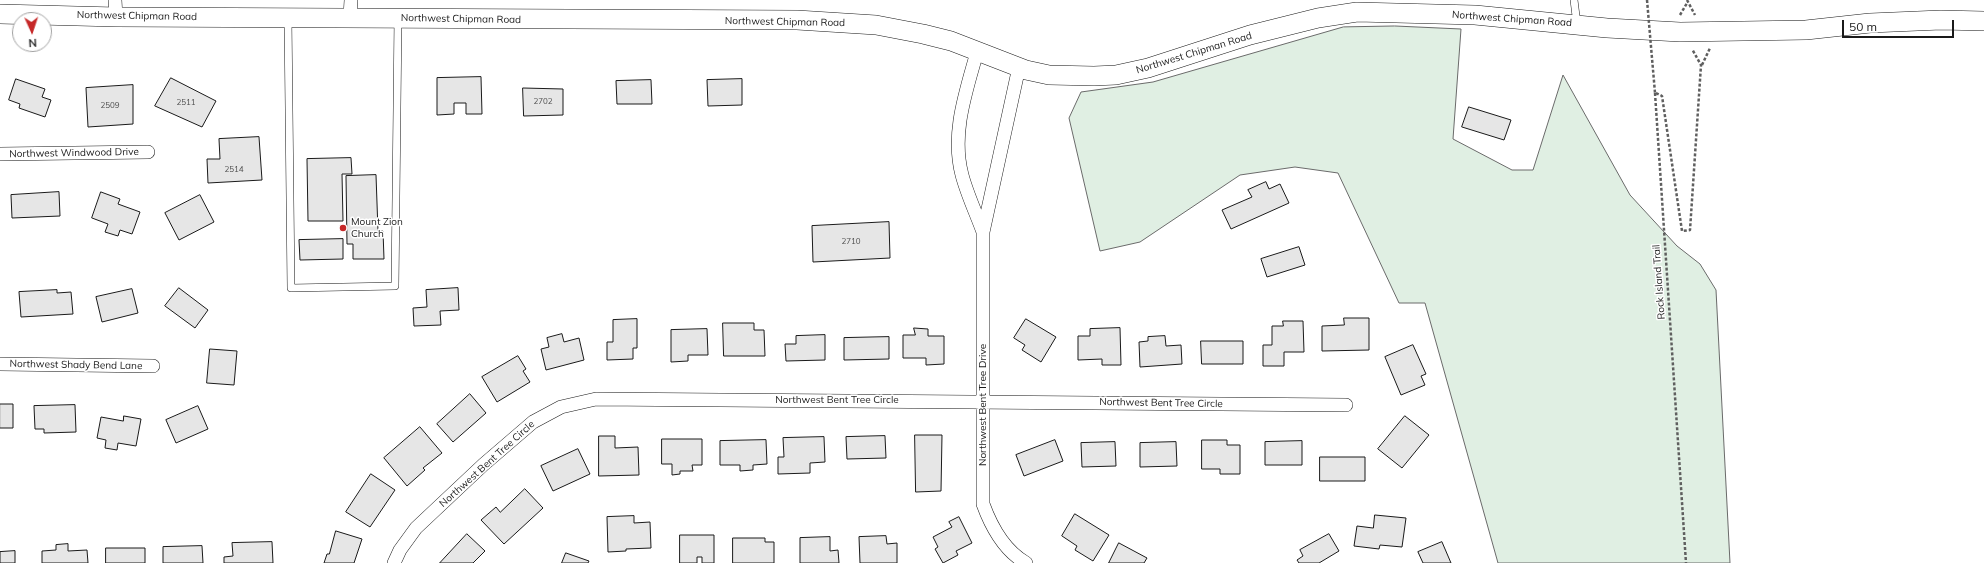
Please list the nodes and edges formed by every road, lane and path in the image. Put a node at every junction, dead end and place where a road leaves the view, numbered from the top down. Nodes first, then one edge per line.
1 (1574, 0) edge
2 (1647, 0) edge
3 (1687, 1) edge
4 (115, 9) edge
5 (351, 9) edge
6 (0, 14) edge
7 (288, 17) junction
8 (398, 18) junction
9 (1698, 18) dead end
10 (1676, 19) dead end
11 (1984, 21) edge
12 (1577, 24) junction
13 (1690, 46) dead end
14 (1710, 46) dead end
15 (977, 52) junction
16 (1701, 66) junction
17 (1019, 67) junction
18 (1655, 92) junction
19 (148, 152) dead end
20 (0, 154) edge
21 (983, 232) junction
22 (0, 364) edge
23 (153, 366) dead end
24 (982, 401) junction
25 (1346, 404) dead end
26 (1016, 561) edge
27 (394, 563) edge
28 (1686, 563) edge

1 - 12 lane
2 - 18 path, Rock Island Trail, bridge
3 - 9 path
3 - 10 path
4 - 6 main road, Northwest Chipman Road
4 - 7 main road, Northwest Chipman Road
5 - 7 main road, Northwest Chipman Road
5 - 8 main road, Northwest Chipman Road
7 - 8 lane
8 - 15 main road, Northwest Chipman Road
11 - 12 main road, Northwest Chipman Road
12 - 17 main road, Northwest Chipman Road
13 - 16 path
14 - 16 path
15 - 17 main road, Northwest Chipman Road
15 - 21 street, Northwest Bent Tree Drive
16 - 18 path
17 - 21 street, Northwest Bent Tree Drive
18 - 28 path, Rock Island Trail
19 - 20 street, Northwest Windwood Drive
21 - 24 street, Northwest Bent Tree Drive
22 - 23 street, Northwest Shady Bend Lane
24 - 25 street, Northwest Bent Tree Circle
24 - 26 street, Northwest Bent Tree Drive
24 - 27 street, Northwest Bent Tree Circle

